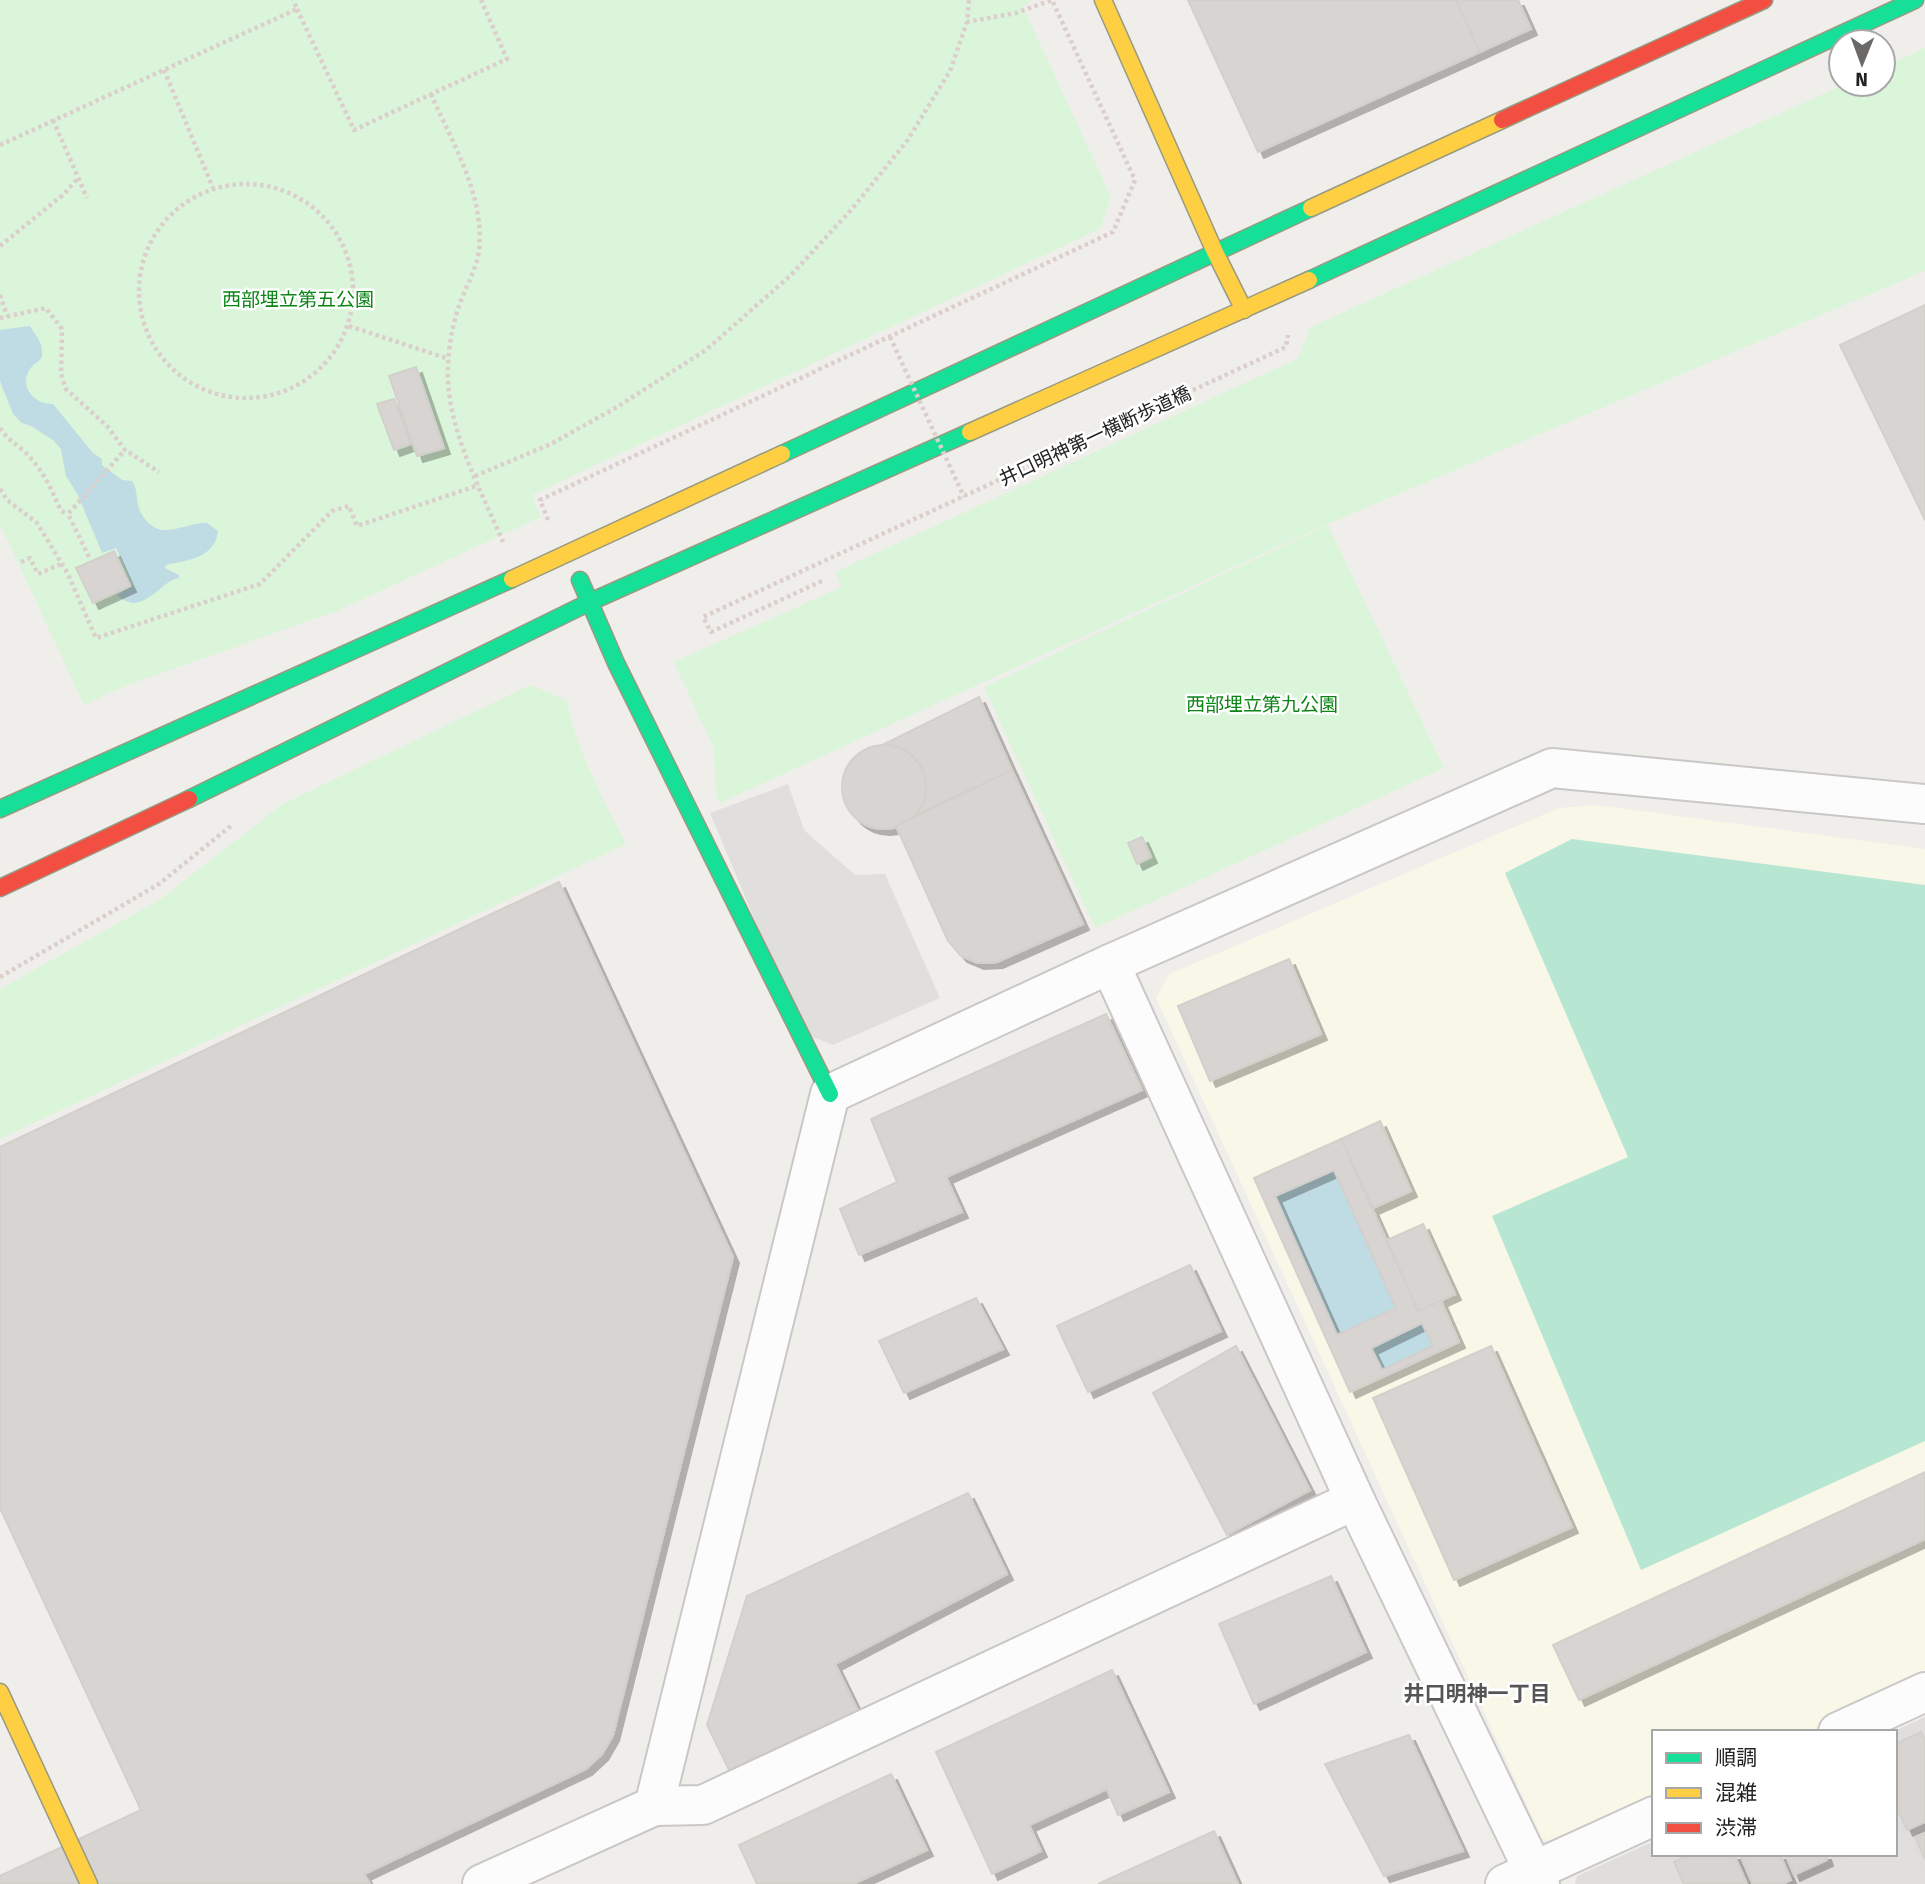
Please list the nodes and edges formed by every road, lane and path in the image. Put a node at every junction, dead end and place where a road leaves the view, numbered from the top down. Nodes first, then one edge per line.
1 (293, 0) edge
2 (481, 0) edge
3 (970, 0) edge
4 (1103, 0) edge
5 (1764, 0) edge
6 (1915, 0) edge
7 (297, 9) junction
8 (967, 22) junction
9 (164, 70) junction
10 (430, 94) junction
11 (53, 120) junction
12 (0, 145) edge
13 (78, 178) junction
14 (213, 188) junction
15 (87, 198) dead end
16 (0, 246) edge
17 (1215, 252) junction
18 (0, 295) edge
19 (1244, 310) junction
20 (7, 316) junction
21 (0, 318) edge
22 (349, 326) junction
23 (1289, 331) dead end
24 (890, 337) junction
25 (449, 359) junction
26 (1, 432) edge
27 (125, 450) junction
28 (159, 472) dead end
29 (475, 476) junction
30 (479, 485) junction
31 (0, 489) edge
32 (964, 497) junction
33 (68, 514) junction
34 (551, 526) dead end
35 (505, 546) dead end
36 (568, 554) junction
37 (89, 557) dead end
38 (21, 562) dead end
39 (61, 564) junction
40 (822, 581) dead end
41 (590, 602) junction
42 (171, 731) junction
43 (109, 742) dead end
44 (1925, 804) edge
45 (0, 809) edge
46 (168, 809) junction
47 (234, 824) dead end
48 (45, 884) dead end
49 (0, 888) edge
50 (1110, 964) junction
51 (0, 977) edge
52 (830, 1094) junction
53 (1355, 1500) junction
54 (0, 1692) edge
55 (1925, 1692) edge
56 (1842, 1730) edge
57 (654, 1806) junction
58 (1652, 1817) edge
59 (1526, 1880) edge
60 (89, 1884) edge
61 (482, 1884) edge

1 - 7 path
2 - 10 path
3 - 8 path
4 - 17 street
5 - 17 street
6 - 19 street
7 - 9 path
7 - 10 path
8 - 24 path
8 - 29 path
9 - 11 path
9 - 14 path
10 - 25 path
11 - 12 path
11 - 13 path
13 - 15 path
13 - 16 path
14 - 22 path
14 - 22 path
17 - 19 street
17 - 36 street
18 - 20 path
19 - 41 street
20 - 21 path
20 - 27 path
22 - 25 path
23 - 32 path, 井口明神第一横断歩道橋
24 - 32 path, bridge
24 - 34 path
25 - 29 path
26 - 33 path
27 - 28 path
27 - 33 path
29 - 30 path
30 - 35 path
30 - 39 path
31 - 39 path
32 - 40 path, 井口明神第一横断歩道橋
33 - 37 path
36 - 41 street
36 - 42 street
38 - 39 path
41 - 46 street
41 - 52 street
42 - 43 street
42 - 45 street
44 - 50 street
46 - 48 street
46 - 49 street
47 - 51 path
50 - 52 street
50 - 53 street
52 - 57 street
53 - 57 street
53 - 59 street
54 - 60 street
55 - 56 street
57 - 61 street
58 - 59 street

